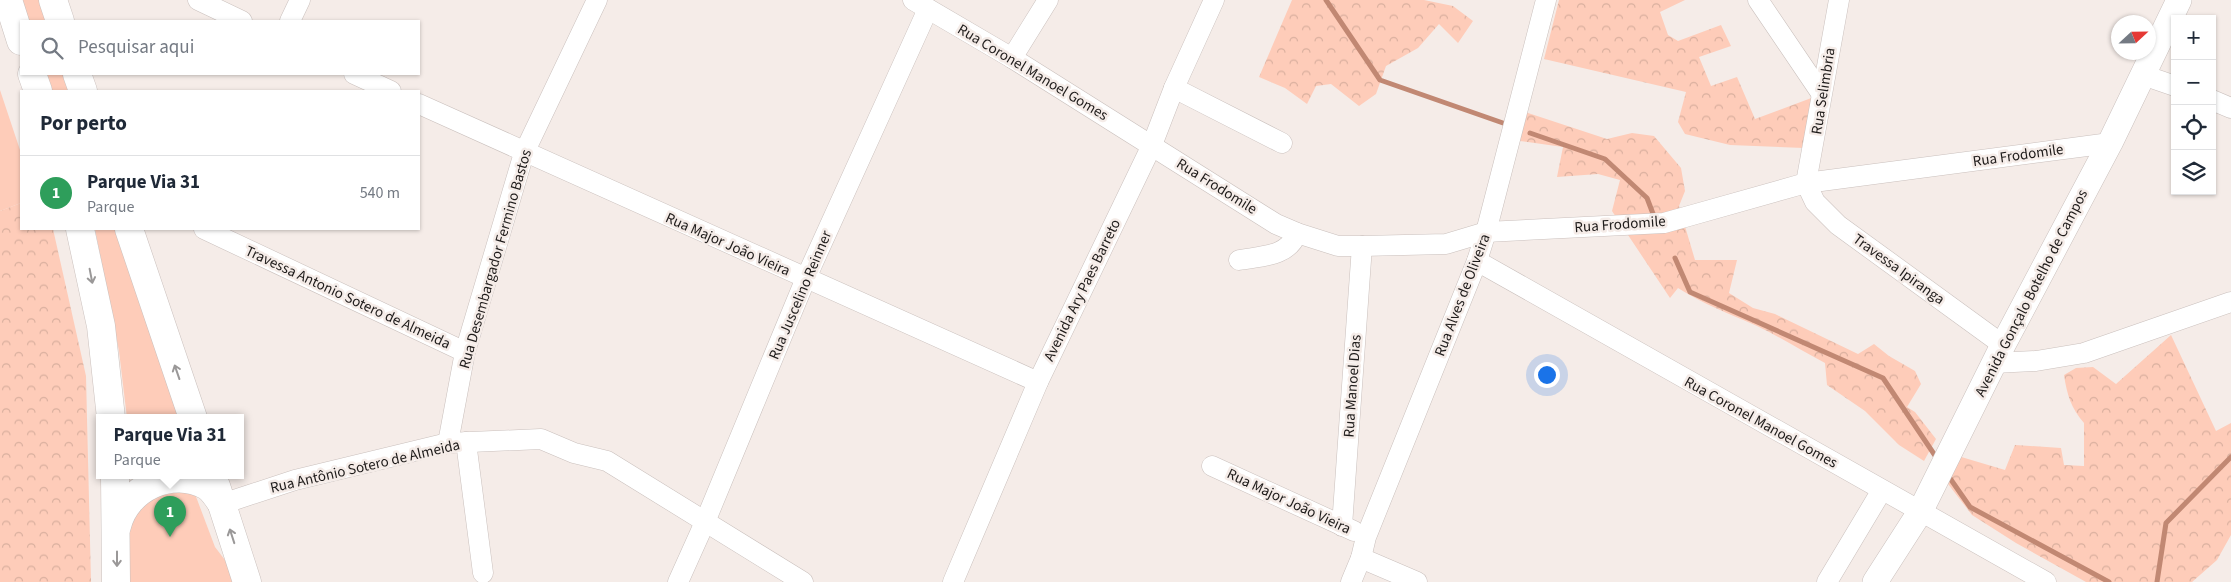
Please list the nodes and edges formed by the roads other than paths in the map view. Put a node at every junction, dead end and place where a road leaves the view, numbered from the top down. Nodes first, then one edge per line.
1 (8, 0) edge
2 (53, 0) edge
3 (198, 0) edge
4 (300, 0) edge
5 (597, 0) edge
6 (1048, 0) edge
7 (1214, 0) edge
8 (1546, 0) edge
9 (1758, 0) edge
10 (1839, 0) edge
11 (2179, 0) edge
12 (921, 5) edge
13 (60, 20) edge
14 (240, 20) edge
15 (290, 20) edge
16 (20, 39) edge
17 (1012, 58) junction
18 (2143, 74) junction
19 (32, 75) edge
20 (77, 75) edge
21 (356, 75) edge
22 (2171, 84) edge
23 (1174, 88) junction
24 (38, 90) edge
25 (83, 90) edge
26 (389, 90) edge
27 (1821, 93) junction
28 (2216, 102) edge
29 (420, 104) edge
30 (2231, 108) edge
31 (1282, 143) dead end
32 (2110, 143) junction
33 (1152, 145) junction
34 (524, 153) junction
35 (1806, 183) junction
36 (80, 230) edge
37 (129, 230) edge
38 (206, 230) edge
39 (1486, 232) junction
40 (1297, 233) junction
41 (1362, 246) junction
42 (1239, 260) dead end
43 (1476, 261) junction
44 (806, 278) junction
45 (2231, 302) edge
46 (465, 352) junction
47 (1999, 354) junction
48 (1038, 382) junction
49 (111, 414) edge
50 (192, 414) edge
51 (457, 443) junction
52 (1212, 466) dead end
53 (115, 479) edge
54 (214, 479) edge
55 (1882, 490) junction
56 (222, 504) junction
57 (1920, 512) junction
58 (705, 522) junction
59 (117, 526) junction
60 (1342, 526) junction
61 (1366, 537) junction
62 (1361, 558) junction
63 (484, 573) dead end
64 (116, 582) edge
65 (248, 582) edge
66 (678, 582) edge
67 (803, 582) edge
68 (953, 582) edge
69 (1351, 582) edge
70 (1417, 582) edge
71 (1826, 582) edge
72 (1875, 582) edge
73 (2046, 582) edge

1 - 16 main road
2 - 13 main road
3 - 14 street
4 - 15 street
5 - 34 street, Rua Desembargador Fermino Bastos
6 - 17 street
7 - 23 street, Avenida Ary Paes Barreto
8 - 39 street, Rua Alves de Oliveira
9 - 27 street
10 - 27 street, Rua Selimbria
11 - 18 street, Avenida Gonçalo Botelho de Campos
12 - 17 street, Rua Coronel Manoel Gomes
12 - 44 street, Rua Juscelino Reinner
17 - 33 street, Rua Coronel Manoel Gomes
18 - 22 street
18 - 32 street, Avenida Gonçalo Botelho de Campos
19 - 24 main road
20 - 25 main road
21 - 26 street
23 - 31 street
23 - 33 street, Avenida Ary Paes Barreto
27 - 35 street, Rua Selimbria
28 - 30 street
29 - 34 street, Rua Major João Vieira
32 - 35 street, Rua Frodomile
32 - 47 street, Avenida Gonçalo Botelho de Campos
33 - 40 street, Rua Frodomile
33 - 48 street, Avenida Ary Paes Barreto
34 - 44 street, Rua Major João Vieira
34 - 46 street, Rua Desembargador Fermino Bastos
35 - 39 street, Rua Frodomile
35 - 47 street, Travessa Ipiranga
36 -> 49 main road
50 -> 37 main road
38 - 46 street, Travessa Antonio Sotero de Almeida
39 - 41 street, Rua Frodomile
39 - 43 street, Rua Alves de Oliveira
40 - 41 street, Rua Frodomile
40 - 42 street
41 - 60 street, Rua Manoel Dias
43 - 55 street, Rua Coronel Manoel Gomes
43 - 61 street, Rua Alves de Oliveira
44 - 48 street, Rua Major João Vieira
44 - 58 street, Rua Juscelino Reinner
45 - 47 street
46 - 51 street, Rua Desembargador Fermino Bastos
47 - 57 street, Avenida Gonçalo Botelho de Campos
48 - 68 street, Avenida Ary Paes Barreto
51 - 56 street, Rua Antônio Sotero de Almeida
51 - 58 street, Rua Antônio Sotero de Almeida
51 - 63 street, Rua Desembargador Fermino Bastos
52 - 60 street, Rua Major João Vieira
53 - 59 main road
54 - 56 main road
55 - 57 street, Rua Coronel Manoel Gomes
55 - 71 street
56 - 59 main road
65 -> 56 main road
57 - 72 street, Avenida Gonçalo Botelho de Campos
57 - 73 street, Rua Coronel Manoel Gomes
58 - 66 street, Rua Juscelino Reinner
58 - 67 street, Rua Antônio Sotero de Almeida
59 -> 64 main road
60 - 61 street, Rua Major João Vieira
61 - 62 street, Rua Alves de Oliveira
62 - 69 street, Rua Alves de Oliveira
62 - 70 street

